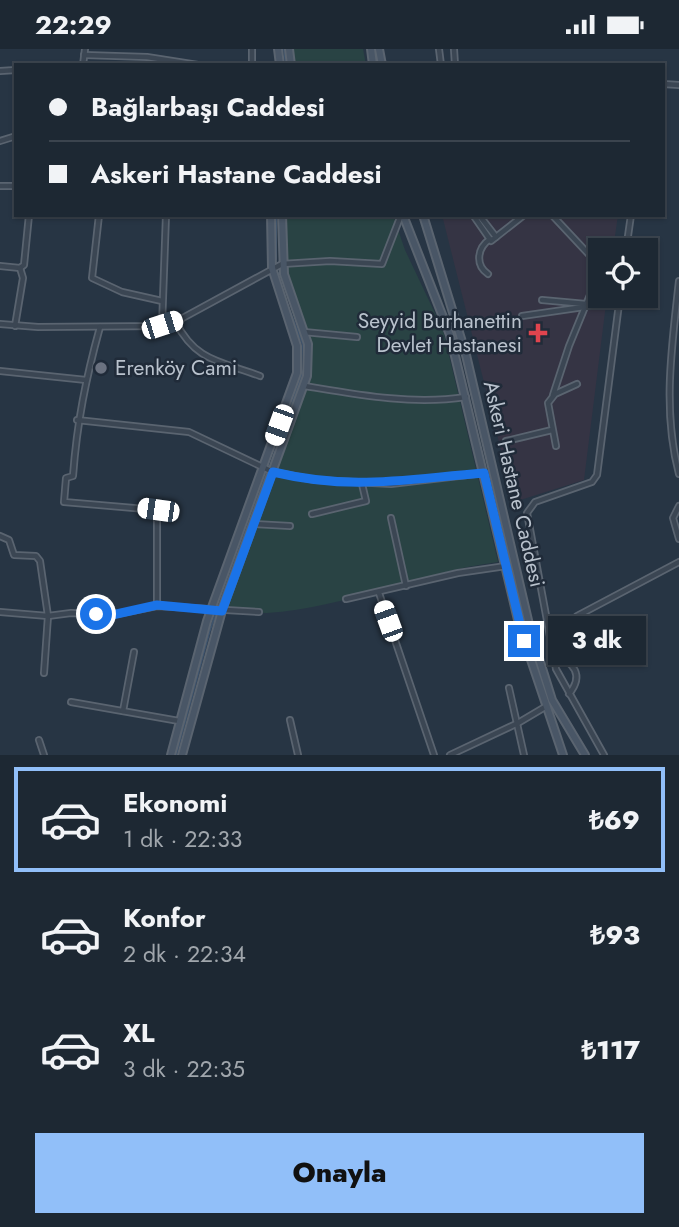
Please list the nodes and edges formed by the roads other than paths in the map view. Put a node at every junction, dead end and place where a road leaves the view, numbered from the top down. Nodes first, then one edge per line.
1 (84, 52) edge
2 (176, 63) edge
3 (29, 217) edge
4 (99, 217) edge
5 (166, 217) edge
6 (271, 217) edge
7 (282, 217) edge
8 (401, 217) edge
9 (403, 217) edge
10 (424, 217) edge
11 (475, 217) edge
12 (480, 217) edge
13 (521, 217) edge
14 (554, 217) edge
15 (631, 217) edge
16 (493, 238) junction
17 (628, 238) edge
18 (282, 264) junction
19 (0, 266) edge
20 (20, 268) junction
21 (272, 268) junction
22 (488, 274) dead end
23 (679, 281) edge
24 (542, 300) dead end
25 (162, 301) junction
26 (585, 305) junction
27 (618, 308) edge
28 (522, 316) dead end
29 (176, 321) junction
30 (0, 324) edge
31 (162, 325) junction
32 (15, 326) junction
33 (100, 327) junction
34 (303, 332) junction
35 (357, 337) dead end
36 (0, 370) edge
37 (260, 376) dead end
38 (86, 380) junction
39 (577, 384) dead end
40 (305, 386) junction
41 (553, 395) junction
42 (466, 397) junction
43 (77, 420) junction
44 (552, 430) junction
45 (506, 441) dead end
46 (556, 446) dead end
47 (263, 468) junction
48 (273, 472) junction
49 (484, 473) junction
50 (679, 474) edge
51 (362, 484) junction
52 (679, 506) edge
53 (312, 514) dead end
54 (391, 518) dead end
55 (254, 524) junction
56 (290, 526) dead end
57 (0, 536) edge
58 (679, 539) edge
59 (679, 562) edge
60 (506, 566) junction
61 (406, 586) junction
62 (379, 593) junction
63 (346, 599) dead end
64 (157, 605) junction
65 (211, 610) junction
66 (0, 611) edge
67 (222, 611) junction
68 (259, 612) dead end
69 (48, 616) junction
70 (553, 644) junction
71 (555, 651) junction
72 (134, 652) dead end
73 (44, 673) dead end
74 (509, 688) dead end
75 (569, 694) junction
76 (71, 702) dead end
77 (545, 707) junction
78 (123, 712) junction
79 (290, 720) dead end
80 (179, 721) junction
81 (518, 723) junction
82 (38, 740) dead end
83 (44, 754) edge
84 (171, 754) edge
85 (182, 754) edge
86 (299, 754) edge
87 (434, 754) edge
88 (450, 754) edge
89 (524, 754) edge
90 (563, 754) edge
91 (585, 754) edge
92 (604, 754) edge

1 - 2 street
3 - 20 street
4 - 25 street
5 - 25 street
6 - 21 street
7 - 18 street
8 - 18 street
9 - 42 street, Askeri Hastane Caddesi
10 - 91 street, Askeri Hastane Caddesi
11 - 16 street
12 - 16 street
13 - 16 street
14 - 26 street
15 - 17 street
16 - 22 street
18 - 21 street
18 - 34 street
19 - 20 street
20 - 32 street
21 - 29 street
21 - 47 street
23 - 50 street
24 - 26 street
25 - 31 street
26 - 28 street
26 - 41 street
27 - 70 street
29 - 31 street
29 - 37 street
30 - 32 street
31 - 33 street
32 - 33 street
33 - 38 street
34 - 35 street
34 - 40 street
36 - 38 street
38 - 43 street
39 - 41 street
40 - 42 street
40 - 48 street
41 - 44 street
42 - 49 street, Askeri Hastane Caddesi
43 - 47 street
43 - 64 street
44 - 45 street
44 - 46 street
47 - 48 street
47 - 65 street
48 - 51 street
48 - 55 street
49 - 51 street
49 - 60 street, Askeri Hastane Caddesi
51 - 53 street
52 - 58 street
54 - 61 street
55 - 56 street
55 - 67 street
57 - 69 street
59 - 70 street
60 - 61 street
60 - 77 street, Askeri Hastane Caddesi
61 - 62 street
62 - 63 street
62 - 87 street
64 - 65 street
64 - 69 street
65 - 67 street
65 - 80 street
66 - 69 street
67 - 68 street
67 - 85 street
69 - 73 street
70 - 71 street
71 - 75 street
71 - 75 street
72 - 78 street
74 - 81 street
75 - 92 street
76 - 78 street
77 - 81 street
77 - 90 street, Askeri Hastane Caddesi
78 - 80 street
79 - 86 street
80 - 84 street
81 - 88 street
81 - 89 street
82 - 83 street

